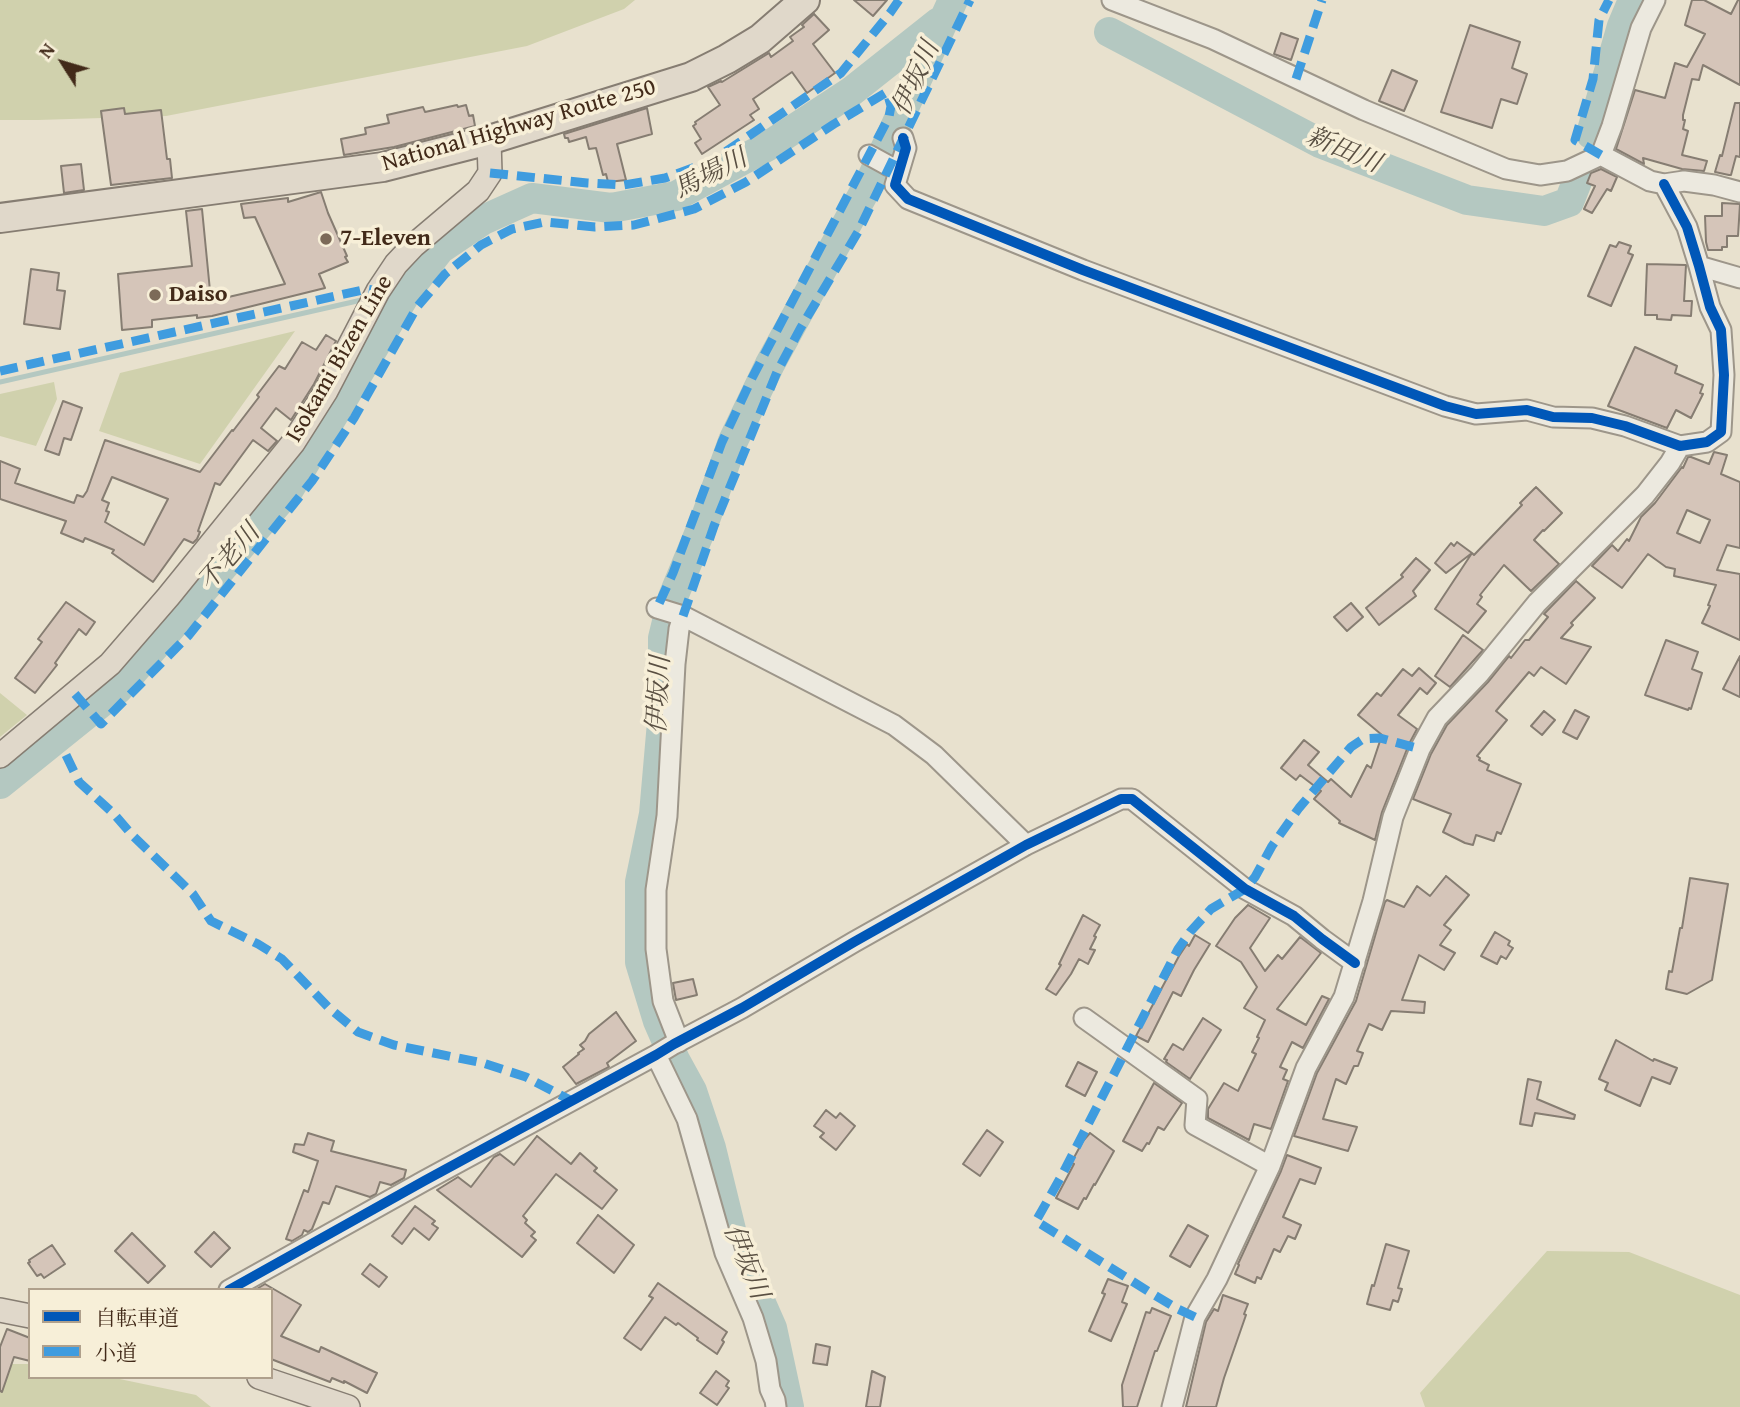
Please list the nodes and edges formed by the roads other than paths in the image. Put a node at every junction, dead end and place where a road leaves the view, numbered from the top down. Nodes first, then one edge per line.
1 (805, 0) edge
2 (1112, 0) edge
3 (1655, 0) edge
4 (903, 138) dead end
5 (489, 140) junction
6 (1601, 155) junction
7 (1664, 184) junction
8 (1740, 192) edge
9 (0, 218) edge
10 (1699, 266) junction
11 (1740, 278) edge
12 (1680, 446) junction
13 (0, 756) edge
14 (1026, 845) junction
15 (1355, 963) junction
16 (1084, 1018) dead end
17 (668, 1048) junction
18 (1270, 1166) junction
19 (233, 1288) edge
20 (0, 1310) edge
21 (28, 1316) edge
22 (266, 1379) edge
23 (348, 1407) edge
24 (776, 1407) edge
25 (1172, 1407) edge

1 - 5 highway, National Highway Route 250
2 - 6 street
3 - 6 street
4 - 12 street
5 - 9 highway, National Highway Route 250
5 - 13 main road, Isokami Bizen Line
6 - 7 street
7 - 8 street
7 - 10 street
10 - 11 street
10 - 12 street
12 - 15 street
14 - 15 street
14 - 17 street
14 - 17 street
15 - 18 street
16 - 18 street
17 - 19 street
17 - 24 street
18 - 25 street
20 - 21 main road
22 - 23 main road

